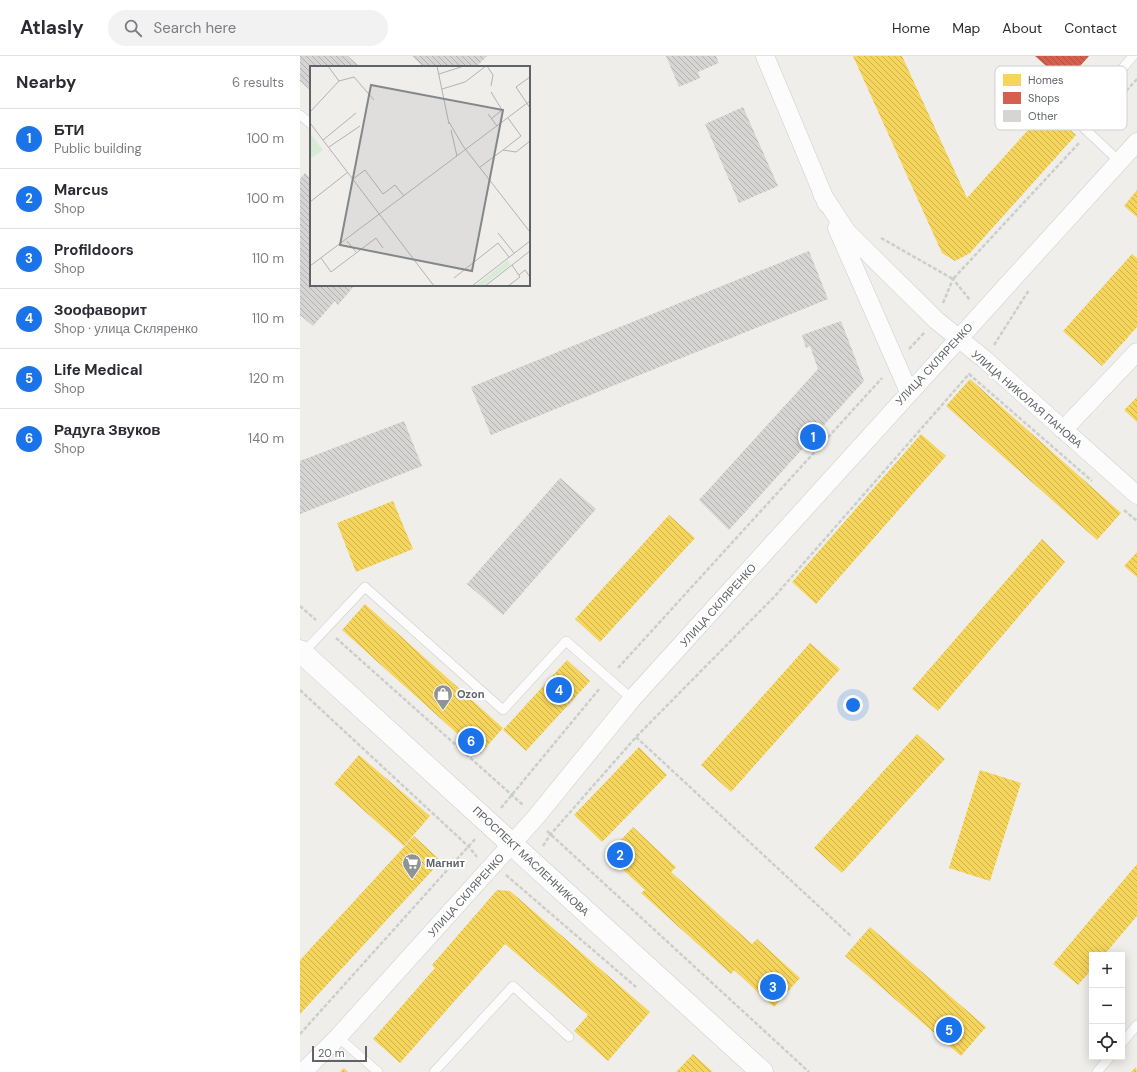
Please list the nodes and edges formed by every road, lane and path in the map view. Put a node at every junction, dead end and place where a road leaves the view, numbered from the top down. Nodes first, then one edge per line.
1 (765, 56) edge
2 (1133, 56) edge
3 (1124, 66) edge
4 (1137, 79) edge
5 (1127, 90) edge
6 (300, 115) edge
7 (310, 123) edge
8 (1087, 130) edge
9 (1089, 132) junction
10 (1137, 142) edge
11 (1120, 162) junction
12 (822, 194) junction
13 (875, 235) dead end
14 (1034, 286) dead end
15 (958, 339) junction
16 (994, 346) dead end
17 (1137, 352) edge
18 (884, 376) dead end
19 (909, 392) junction
20 (1063, 430) junction
21 (1095, 484) dead end
22 (1137, 495) edge
23 (1119, 505) dead end
24 (1137, 521) edge
25 (300, 606) edge
26 (326, 628) junction
27 (301, 652) edge
28 (608, 679) junction
29 (300, 690) edge
30 (632, 699) junction
31 (636, 737) junction
32 (512, 796) junction
33 (536, 817) junction
34 (489, 821) junction
35 (550, 835) junction
36 (511, 844) junction
37 (469, 847) junction
38 (532, 863) junction
39 (487, 870) junction
40 (507, 876) junction
41 (502, 881) dead end
42 (852, 937) dead end
43 (639, 989) dead end
44 (1137, 1025) edge
45 (300, 1034) edge
46 (338, 1037) junction
47 (569, 1037) dead end
48 (1125, 1039) edge
49 (1107, 1060) edge
50 (303, 1072) edge
51 (378, 1072) edge
52 (434, 1072) edge
53 (762, 1072) edge
54 (809, 1072) edge
55 (1097, 1072) edge

1 - 12 street, УЛИЦА НИКОЛАЯ ПАНОВА
2 - 3 lane
4 - 5 path
6 - 7 lane
8 - 9 lane
9 - 11 lane
9 - 13 path
10 - 11 street, УЛИЦА СКЛЯРЕНКО
11 - 15 street, УЛИЦА СКЛЯРЕНКО
12 - 15 street, УЛИЦА НИКОЛАЯ ПАНОВА
12 - 19 street, УЛИЦА НИКОЛАЯ ПАНОВА
14 - 16 path
15 - 19 street, УЛИЦА СКЛЯРЕНКО
15 - 20 street, УЛИЦА НИКОЛАЯ ПАНОВА
17 - 20 street
18 - 28 path
19 - 30 street, УЛИЦА СКЛЯРЕНКО
20 - 22 street, УЛИЦА НИКОЛАЯ ПАНОВА
21 - 31 path
23 - 24 path
25 - 26 path
26 - 27 lane
26 - 28 lane
26 - 32 path
27 - 34 main road, ПРОСПЕКТ МАСЛЕННИКОВА
28 - 30 lane
28 - 32 path
29 - 37 path
30 - 33 street, УЛИЦА СКЛЯРЕНКО
31 - 35 path
31 - 42 path
32 - 33 path
32 - 34 path
33 - 35 path
33 - 36 street, УЛИЦА СКЛЯРЕНКО
34 - 36 main road, ПРОСПЕКТ МАСЛЕННИКОВА
34 - 37 path
35 - 38 path
35 - 54 path
36 - 38 main road, ПРОСПЕКТ МАСЛЕННИКОВА
36 - 39 street, УЛИЦА СКЛЯРЕНКО
37 - 39 path
37 - 45 path
38 - 40 path
38 - 53 main road, ПРОСПЕКТ МАСЛЕННИКОВА
39 - 40 path
39 - 46 street, УЛИЦА СКЛЯРЕНКО
40 - 41 path
40 - 43 path
44 - 48 lane
46 - 50 street, УЛИЦА СКЛЯРЕНКО
46 - 51 lane
47 - 52 lane
49 - 55 lane

